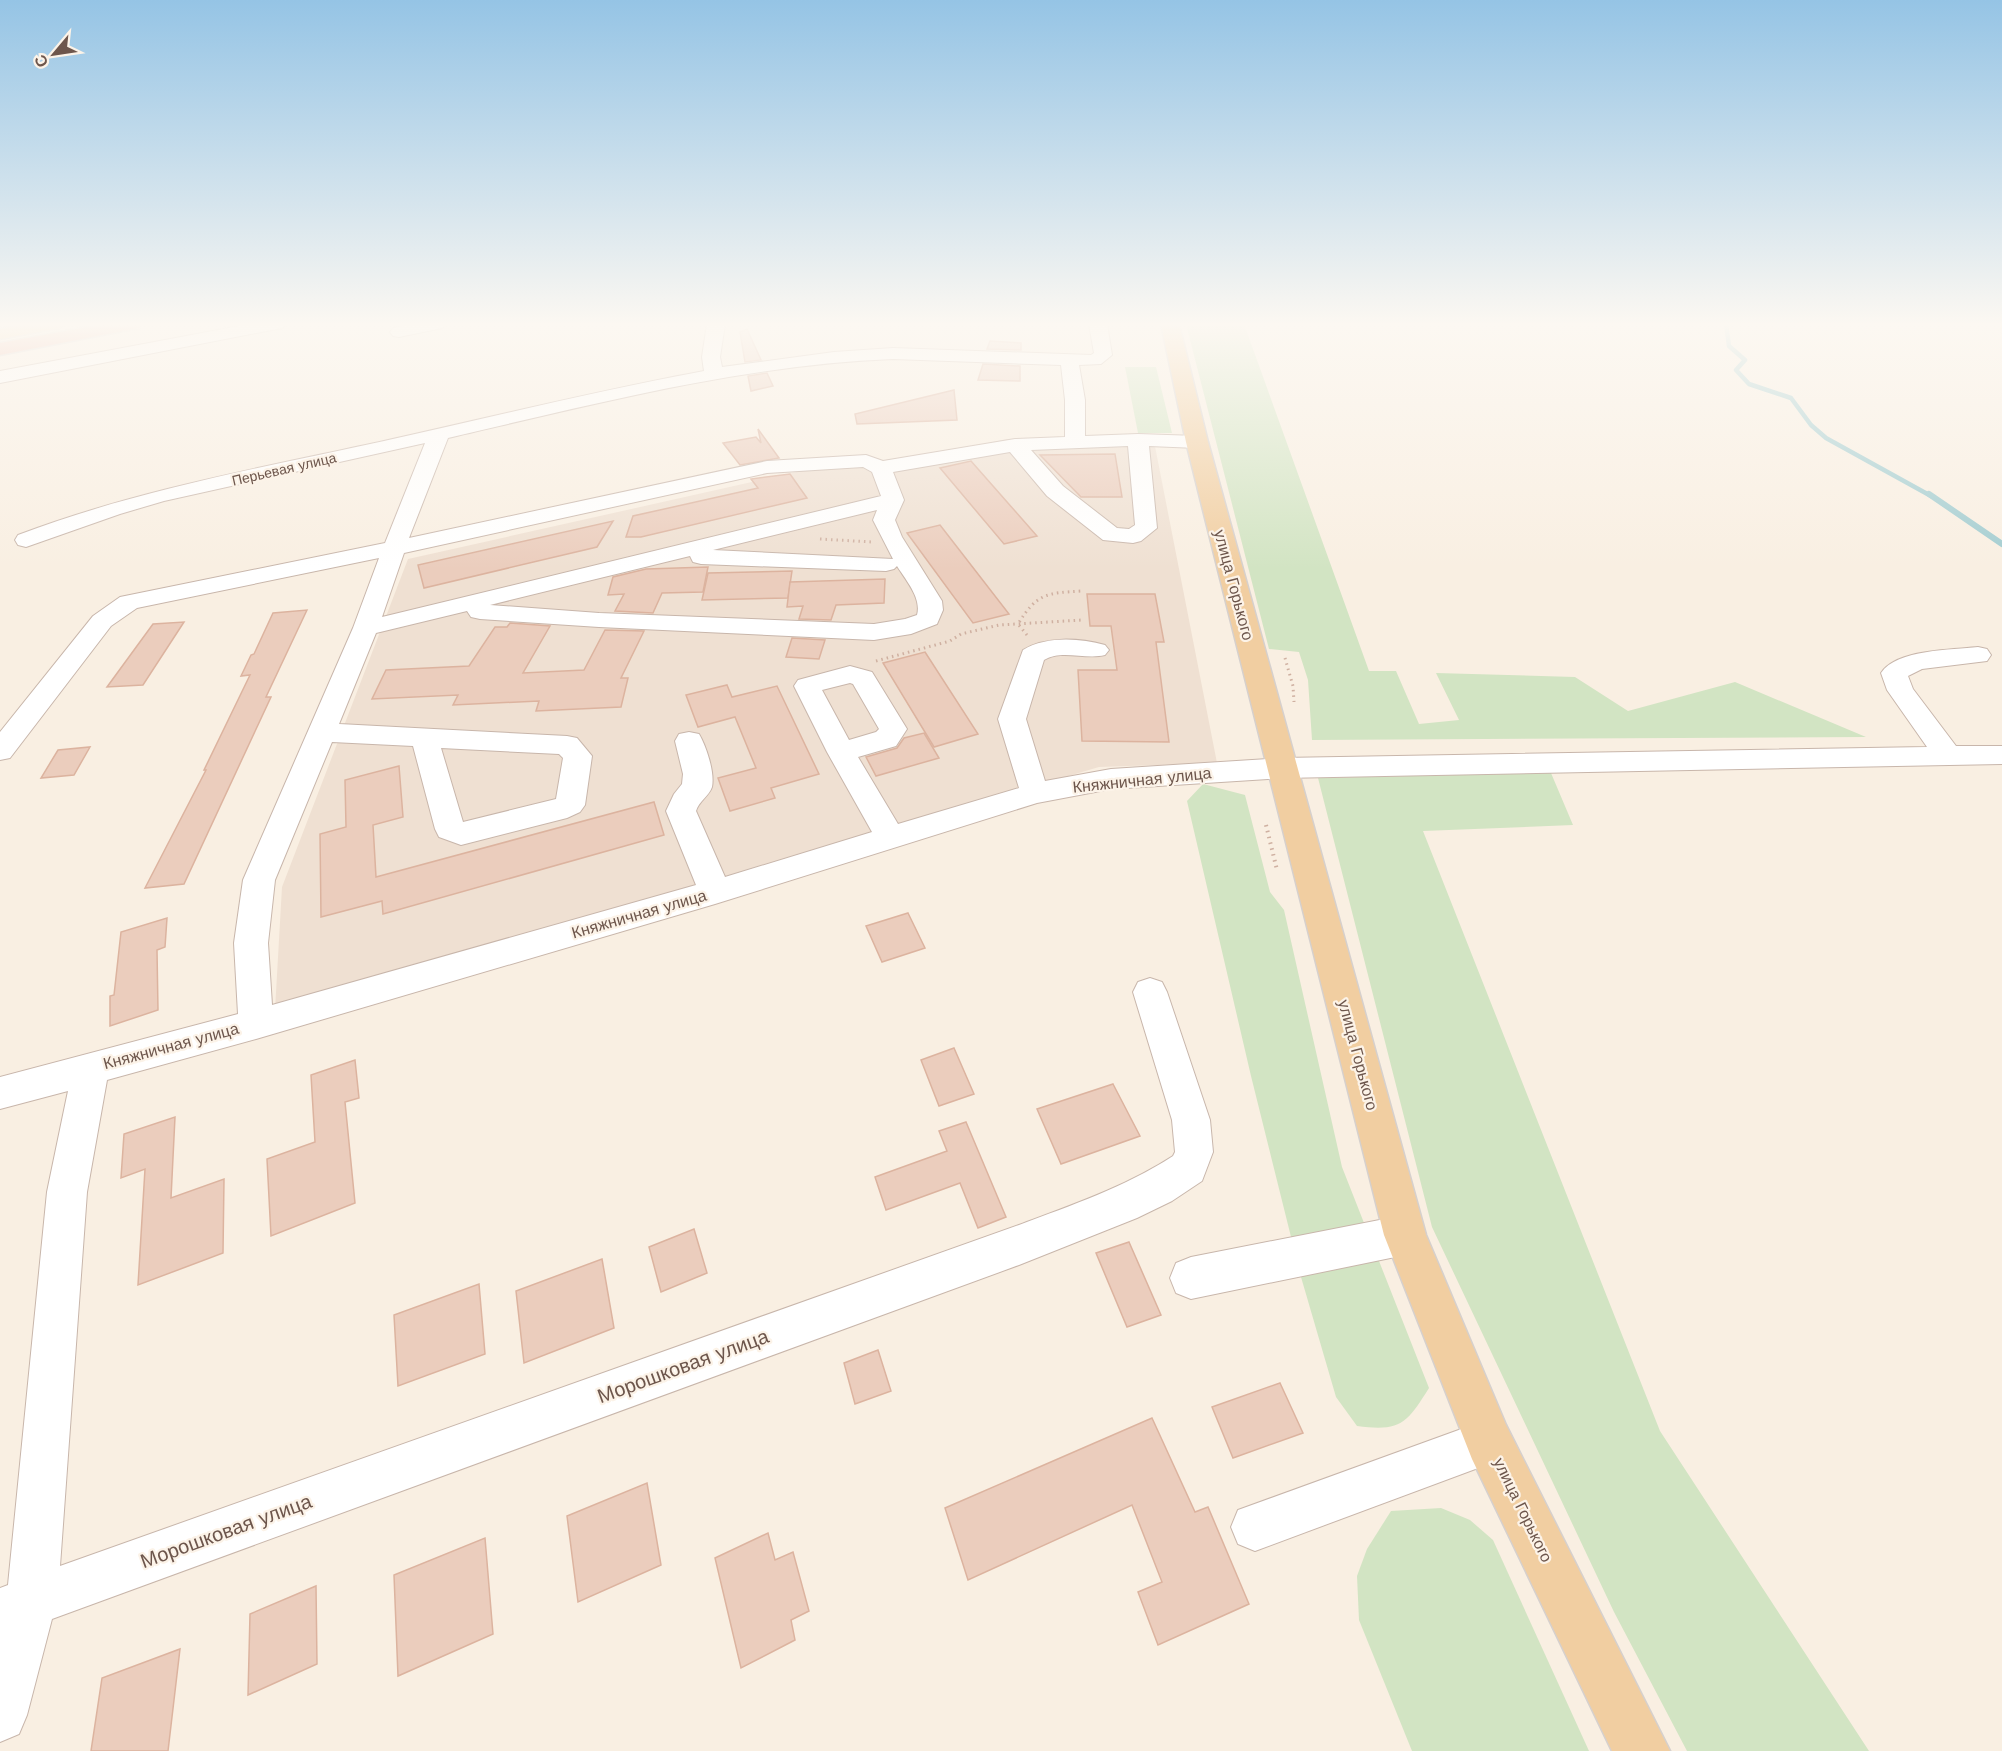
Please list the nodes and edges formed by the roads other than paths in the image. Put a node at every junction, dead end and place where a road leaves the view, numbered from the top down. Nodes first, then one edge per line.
1 (563, 406) edge
2 (1075, 406) edge
3 (1189, 406) edge
4 (439, 435) junction
5 (1138, 440) junction
6 (1076, 442) junction
7 (1197, 442) junction
8 (1015, 445) junction
9 (881, 468) junction
10 (893, 500) junction
11 (26, 540) dead end
12 (394, 548) junction
13 (891, 555) junction
14 (663, 556) junction
15 (473, 601) junction
16 (366, 628) junction
17 (1096, 650) dead end
18 (1978, 655) dead end
19 (320, 732) junction
20 (425, 740) junction
21 (689, 741) dead end
22 (0, 751) edge
23 (841, 752) junction
24 (2002, 755) edge
25 (1948, 756) junction
26 (1282, 768) junction
27 (1035, 793) junction
28 (891, 837) junction
29 (715, 892) junction
30 (1150, 992) dead end
31 (256, 1024) junction
32 (91, 1067) junction
33 (0, 1094) edge
34 (1405, 1235) junction
35 (1191, 1278) dead end
36 (1489, 1442) junction
37 (1255, 1527) dead end
38 (16, 1607) edge
39 (0, 1715) edge
40 (1642, 1751) edge

1 - 4 street, Перьевая улица
2 - 6 street
3 - 7 main road, улица Горького
4 - 11 street, Перьевая улица
4 - 12 street
5 - 6 street
5 - 7 street
5 - 8 street
6 - 8 street
7 - 26 main road, улица Горького
8 - 9 street
9 - 10 street
9 - 12 street
10 - 13 street
10 - 14 street
12 - 16 street
12 - 22 street
13 - 14 street
13 - 15 street
14 - 15 street
15 - 16 street
16 - 19 street
17 - 27 street
18 - 25 street
19 - 20 street
19 - 31 street
20 - 20 street
21 - 29 street
23 - 23 street
23 - 28 street
24 - 25 street, Княжничная улица
25 - 26 street, Княжничная улица
26 - 27 street, Княжничная улица
26 - 34 main road, улица Горького
27 - 28 street, Княжничная улица
28 - 29 street, Княжничная улица
29 - 31 street, Княжничная улица
30 - 38 street, Морошковая улица
31 - 32 street, Княжничная улица
32 - 33 street, Княжничная улица
32 - 38 street
34 - 35 street
34 - 36 main road, улица Горького
36 - 37 street
36 - 40 main road, улица Горького
38 - 39 street

